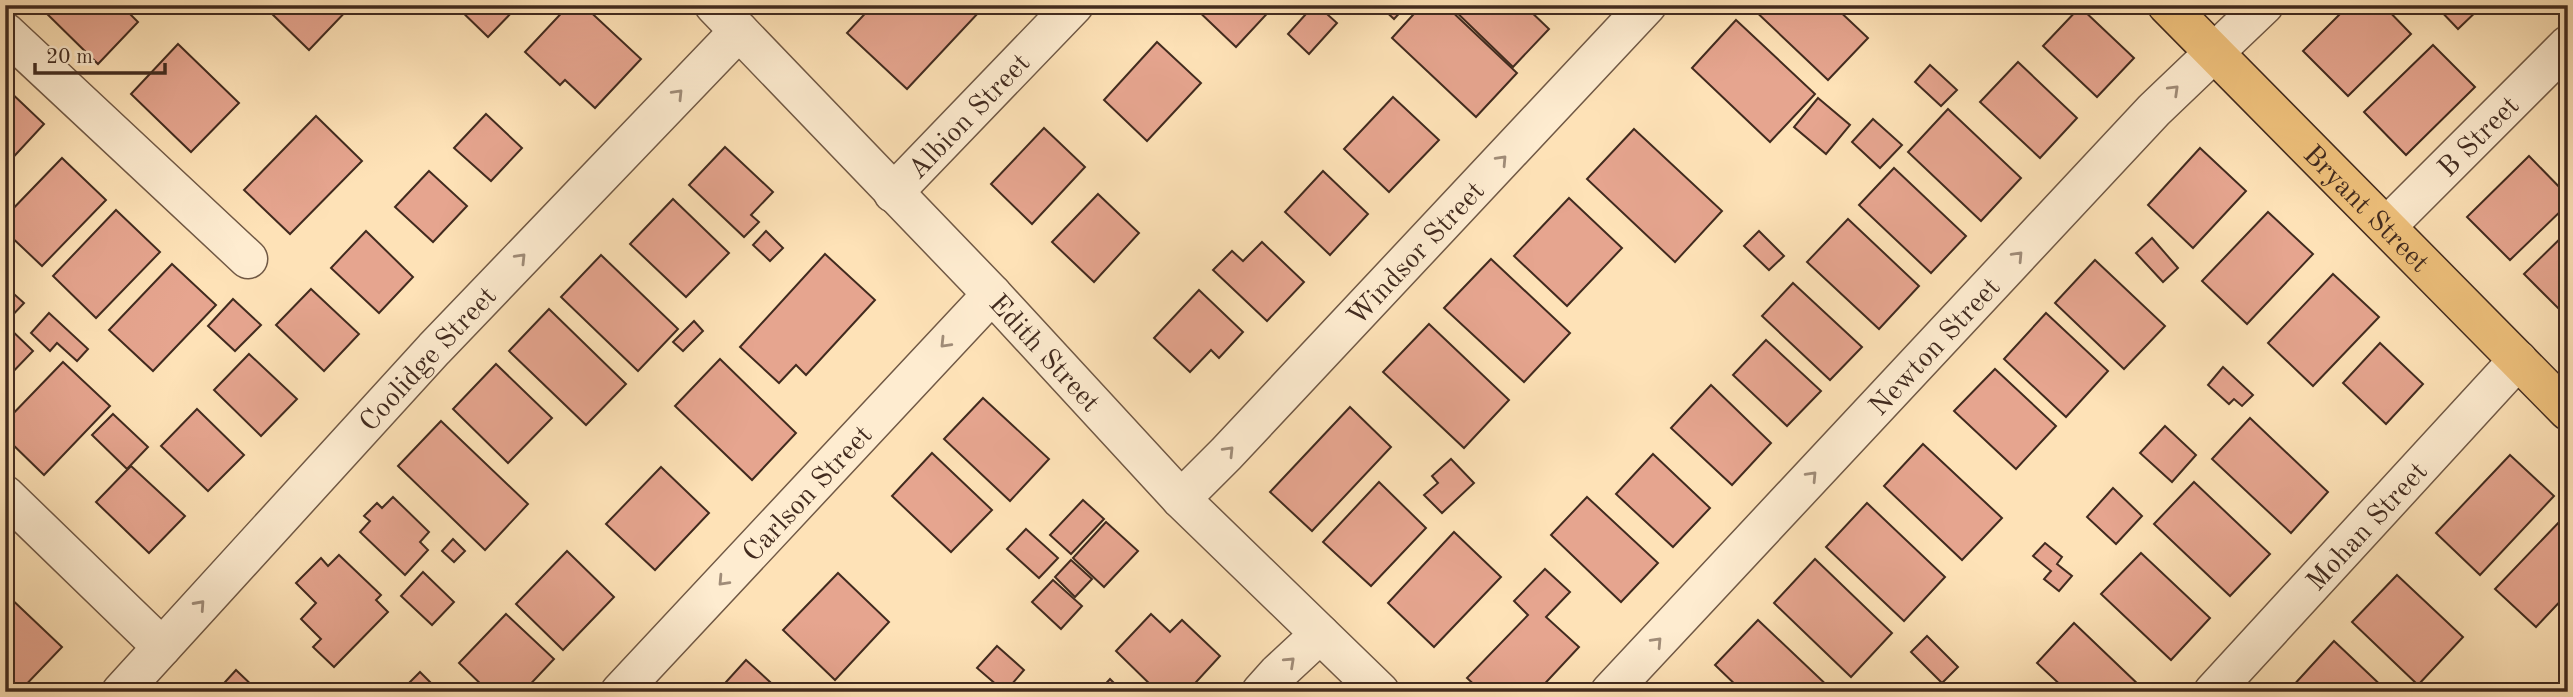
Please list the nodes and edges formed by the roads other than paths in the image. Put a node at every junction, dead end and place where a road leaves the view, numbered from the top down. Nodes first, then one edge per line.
1 (1073, 5) edge
2 (1647, 5) edge
3 (2168, 5) edge
4 (2264, 5) edge
5 (727, 18) edge
6 (5, 32) edge
7 (2568, 46) edge
8 (2213, 52) junction
9 (893, 193) junction
10 (2387, 226) junction
11 (248, 259) dead end
12 (992, 294) junction
13 (2518, 360) junction
14 (2568, 411) edge
15 (5, 495) edge
16 (1181, 499) junction
17 (1320, 634) junction
18 (162, 647) junction
19 (121, 692) edge
20 (620, 692) edge
21 (1261, 692) edge
22 (1380, 692) edge
23 (1610, 692) edge
24 (2213, 692) edge

1 - 9 street, Albion Street
16 -> 2 street, Windsor Street
3 - 8 main road, Bryant Street
4 - 8 street, Newton Street
5 - 9 street, Edith Street
18 -> 5 street, Coolidge Street
6 - 11 street
7 - 10 street, B Street
8 - 10 main road, Bryant Street
23 -> 8 street, Newton Street
9 - 12 street, Edith Street
10 - 13 main road, Bryant Street
12 - 16 street, Edith Street
12 -> 20 street, Carlson Street
13 - 14 main road, Bryant Street
13 - 24 street, Mohan Street
15 - 18 street
16 - 17 street, Edith Street
21 -> 17 street
17 - 22 street, Edith Street
18 - 19 street, Coolidge Street

